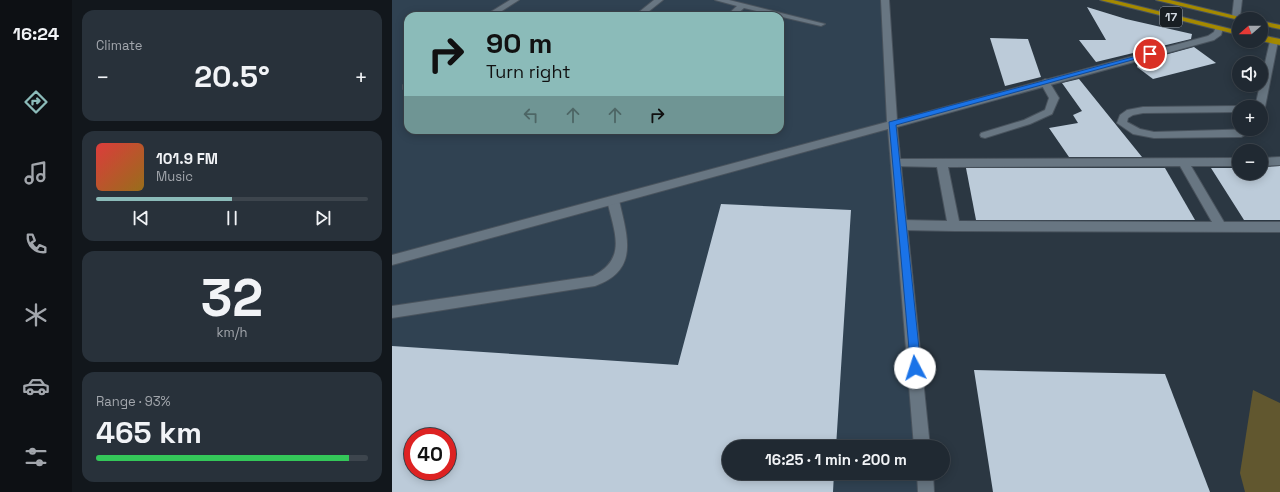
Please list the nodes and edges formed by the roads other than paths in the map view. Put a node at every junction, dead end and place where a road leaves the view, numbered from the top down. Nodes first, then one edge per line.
1 (515, 0) edge
2 (659, 0) edge
3 (719, 0) edge
4 (885, 0) edge
5 (1104, 0) edge
6 (1160, 0) edge
7 (1238, 0) edge
8 (742, 6) junction
9 (495, 12) edge
10 (643, 12) edge
11 (735, 12) edge
12 (768, 12) edge
13 (1239, 12) edge
14 (784, 16) edge
15 (1232, 16) edge
16 (821, 24) dead end
17 (1268, 24) edge
18 (1280, 27) edge
19 (1219, 28) junction
20 (1232, 31) edge
21 (1277, 42) edge
22 (1045, 82) junction
23 (1262, 100) edge
24 (1232, 108) edge
25 (892, 124) junction
26 (985, 134) dead end
27 (1232, 134) edge
28 (1183, 162) junction
29 (1232, 162) edge
30 (1268, 162) edge
31 (1280, 162) edge
32 (942, 163) junction
33 (896, 164) junction
34 (613, 200) junction
35 (902, 225) junction
36 (954, 226) junction
37 (1221, 227) junction
38 (1280, 227) edge
39 (392, 260) edge
40 (392, 312) edge
41 (921, 440) edge
42 (925, 480) edge
43 (926, 492) edge

1 - 9 street
2 - 10 street
3 - 8 street
4 - 25 street
5 - 19 highway, 17
6 - 15 highway, 17
7 - 13 street
8 - 11 street
8 - 12 street
14 - 16 street
17 - 18 highway
19 - 20 highway, 17
19 - 22 street
21 - 23 street
22 - 25 street
22 - 26 street
24 - 27 street
25 - 33 street
25 - 34 street
28 - 29 street
28 - 32 street
28 - 37 street
30 - 31 street
32 - 33 street
32 - 36 street
33 - 35 street
34 - 39 street
34 - 40 street
35 - 36 street
35 - 41 street
36 - 37 street
37 - 38 street
42 - 43 street

